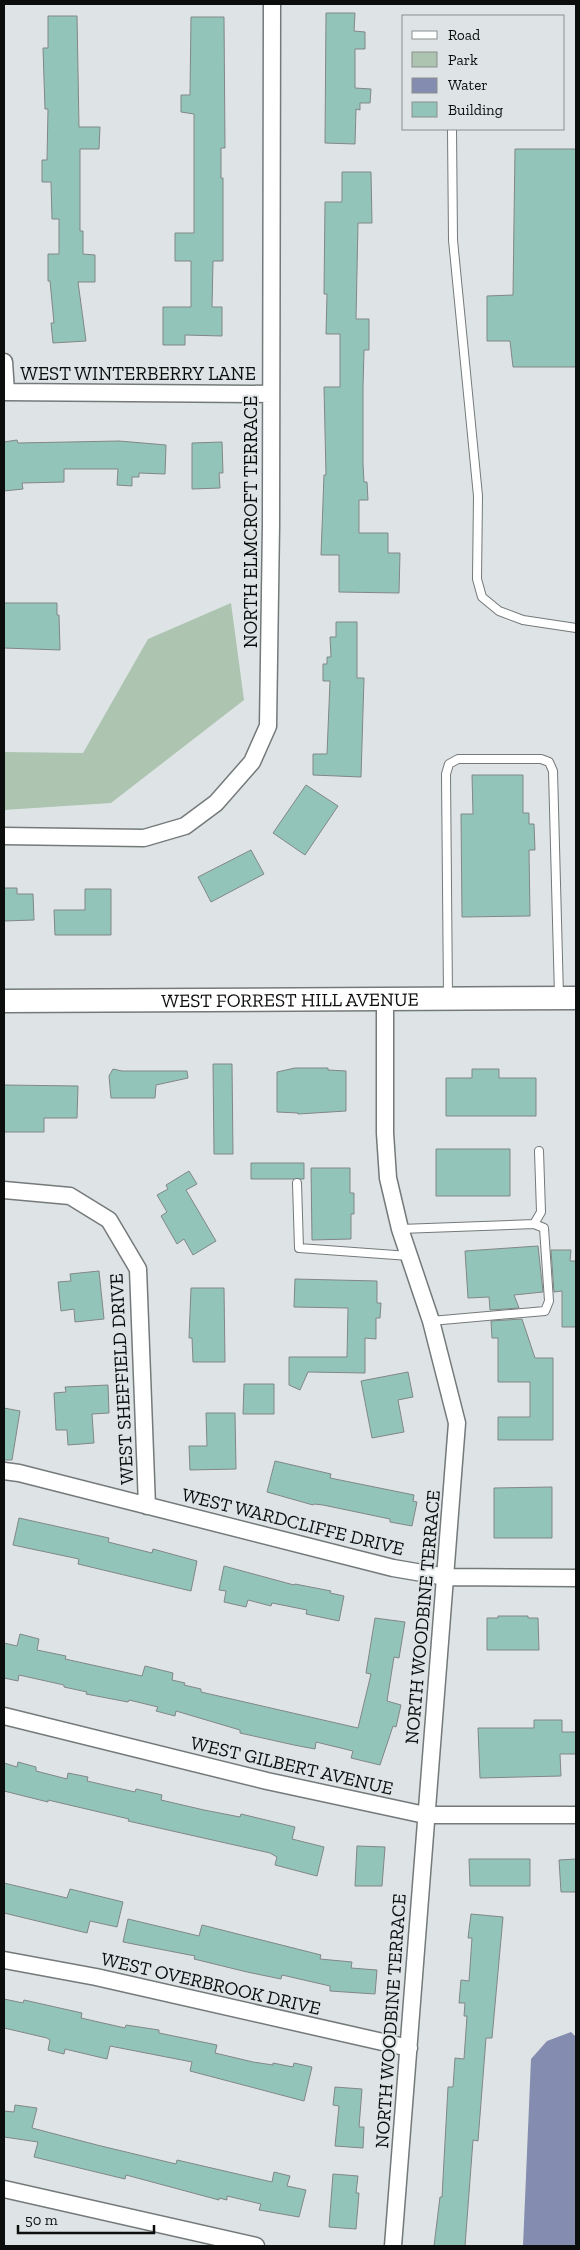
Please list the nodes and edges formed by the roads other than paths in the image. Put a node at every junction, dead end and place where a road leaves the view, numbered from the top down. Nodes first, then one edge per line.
1 (272, 4) edge
2 (452, 130) edge
3 (4, 362) edge
4 (5, 392) edge
5 (271, 394) junction
6 (576, 628) edge
7 (4, 836) edge
8 (448, 998) junction
9 (567, 998) edge
10 (385, 999) junction
11 (4, 1001) edge
12 (539, 1151) dead end
13 (298, 1183) dead end
14 (4, 1190) edge
15 (534, 1224) junction
16 (400, 1229) junction
17 (409, 1256) junction
18 (431, 1321) junction
19 (4, 1471) edge
20 (147, 1506) junction
21 (446, 1576) junction
22 (576, 1578) edge
23 (4, 1716) edge
24 (425, 1815) junction
25 (576, 1815) edge
26 (4, 1960) edge
27 (409, 2048) junction
28 (4, 2189) edge
29 (256, 2246) edge
30 (392, 2246) edge

1 - 5 street, NORTH ELMCROFT TERRACE
2 - 6 lane
3 - 4 street
4 - 5 street, WEST WINTERBERRY LANE
5 - 7 street, NORTH ELMCROFT TERRACE
8 - 9 street, WEST FORREST HILL AVENUE
8 - 9 lane
8 - 10 street, WEST FORREST HILL AVENUE
10 - 11 street, WEST FORREST HILL AVENUE
10 - 16 street, NORTH WOODBINE TERRACE
12 - 15 lane
13 - 17 lane
14 - 20 street, WEST SHEFFIELD DRIVE
15 - 16 lane
15 - 18 lane
16 - 17 street, NORTH WOODBINE TERRACE
17 - 18 street, NORTH WOODBINE TERRACE
18 - 21 street, NORTH WOODBINE TERRACE
19 - 20 street, WEST WARDCLIFFE DRIVE
20 - 21 street, WEST WARDCLIFFE DRIVE
21 - 22 street, WEST WARDCLIFFE DRIVE
21 - 24 street, NORTH WOODBINE TERRACE
23 - 24 street, WEST GILBERT AVENUE
24 - 25 street, WEST GILBERT AVENUE
24 - 27 street, NORTH WOODBINE TERRACE
26 - 27 street, WEST OVERBROOK DRIVE
27 - 30 street, NORTH WOODBINE TERRACE
28 - 29 street

